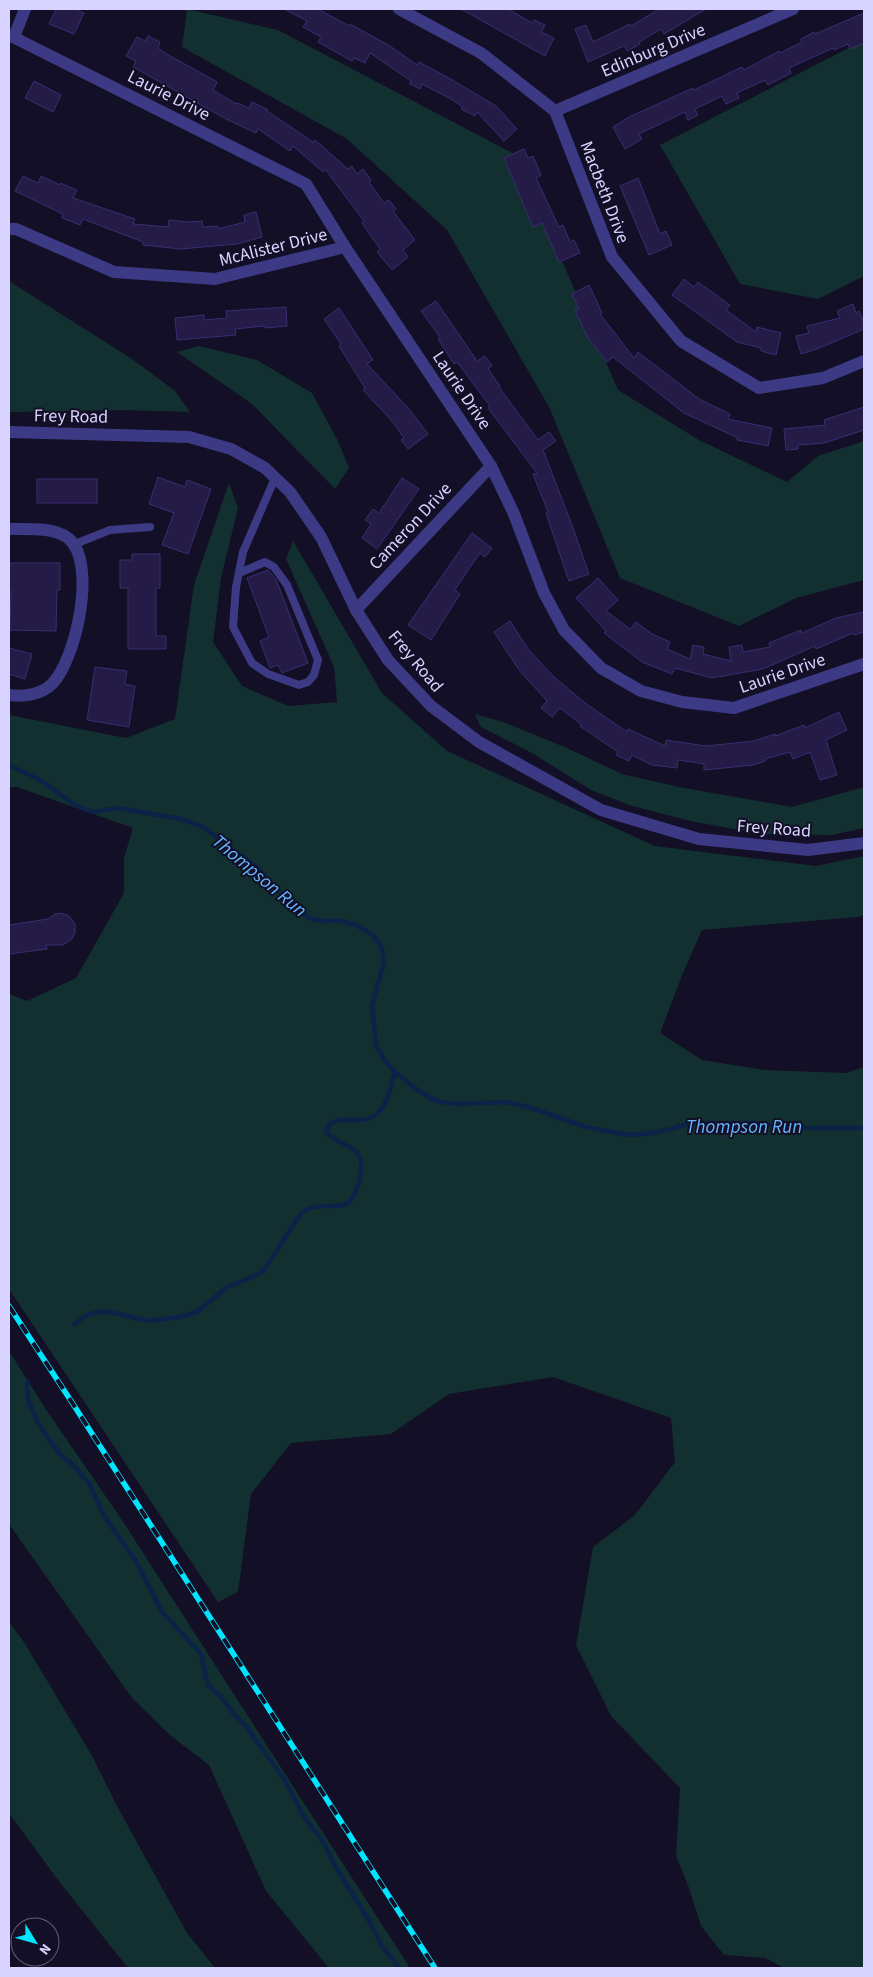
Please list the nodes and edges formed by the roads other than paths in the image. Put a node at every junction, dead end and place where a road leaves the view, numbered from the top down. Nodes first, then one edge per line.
1 (25, 9) edge
2 (398, 9) edge
3 (793, 9) edge
4 (12, 36) edge
5 (555, 111) junction
6 (9, 228) edge
7 (345, 247) junction
8 (864, 361) edge
9 (9, 432) edge
10 (491, 466) junction
11 (275, 478) junction
12 (150, 527) dead end
13 (9, 529) edge
14 (75, 544) junction
15 (238, 573) junction
16 (356, 610) junction
17 (864, 664) edge
18 (9, 695) edge
19 (864, 843) edge

1 - 4 street
2 - 5 street
3 - 5 street, Edinburg Drive
4 - 7 street, Laurie Drive
5 - 8 street, Macbeth Drive
6 - 7 street, McAlister Drive
7 - 10 street, Laurie Drive
9 - 11 street, Frey Road
10 - 16 street, Cameron Drive
10 - 17 street, Laurie Drive
11 - 15 lane
11 - 16 street, Frey Road
12 - 14 lane
13 - 14 street
14 - 18 street
15 - 15 lane
16 - 19 street, Frey Road

